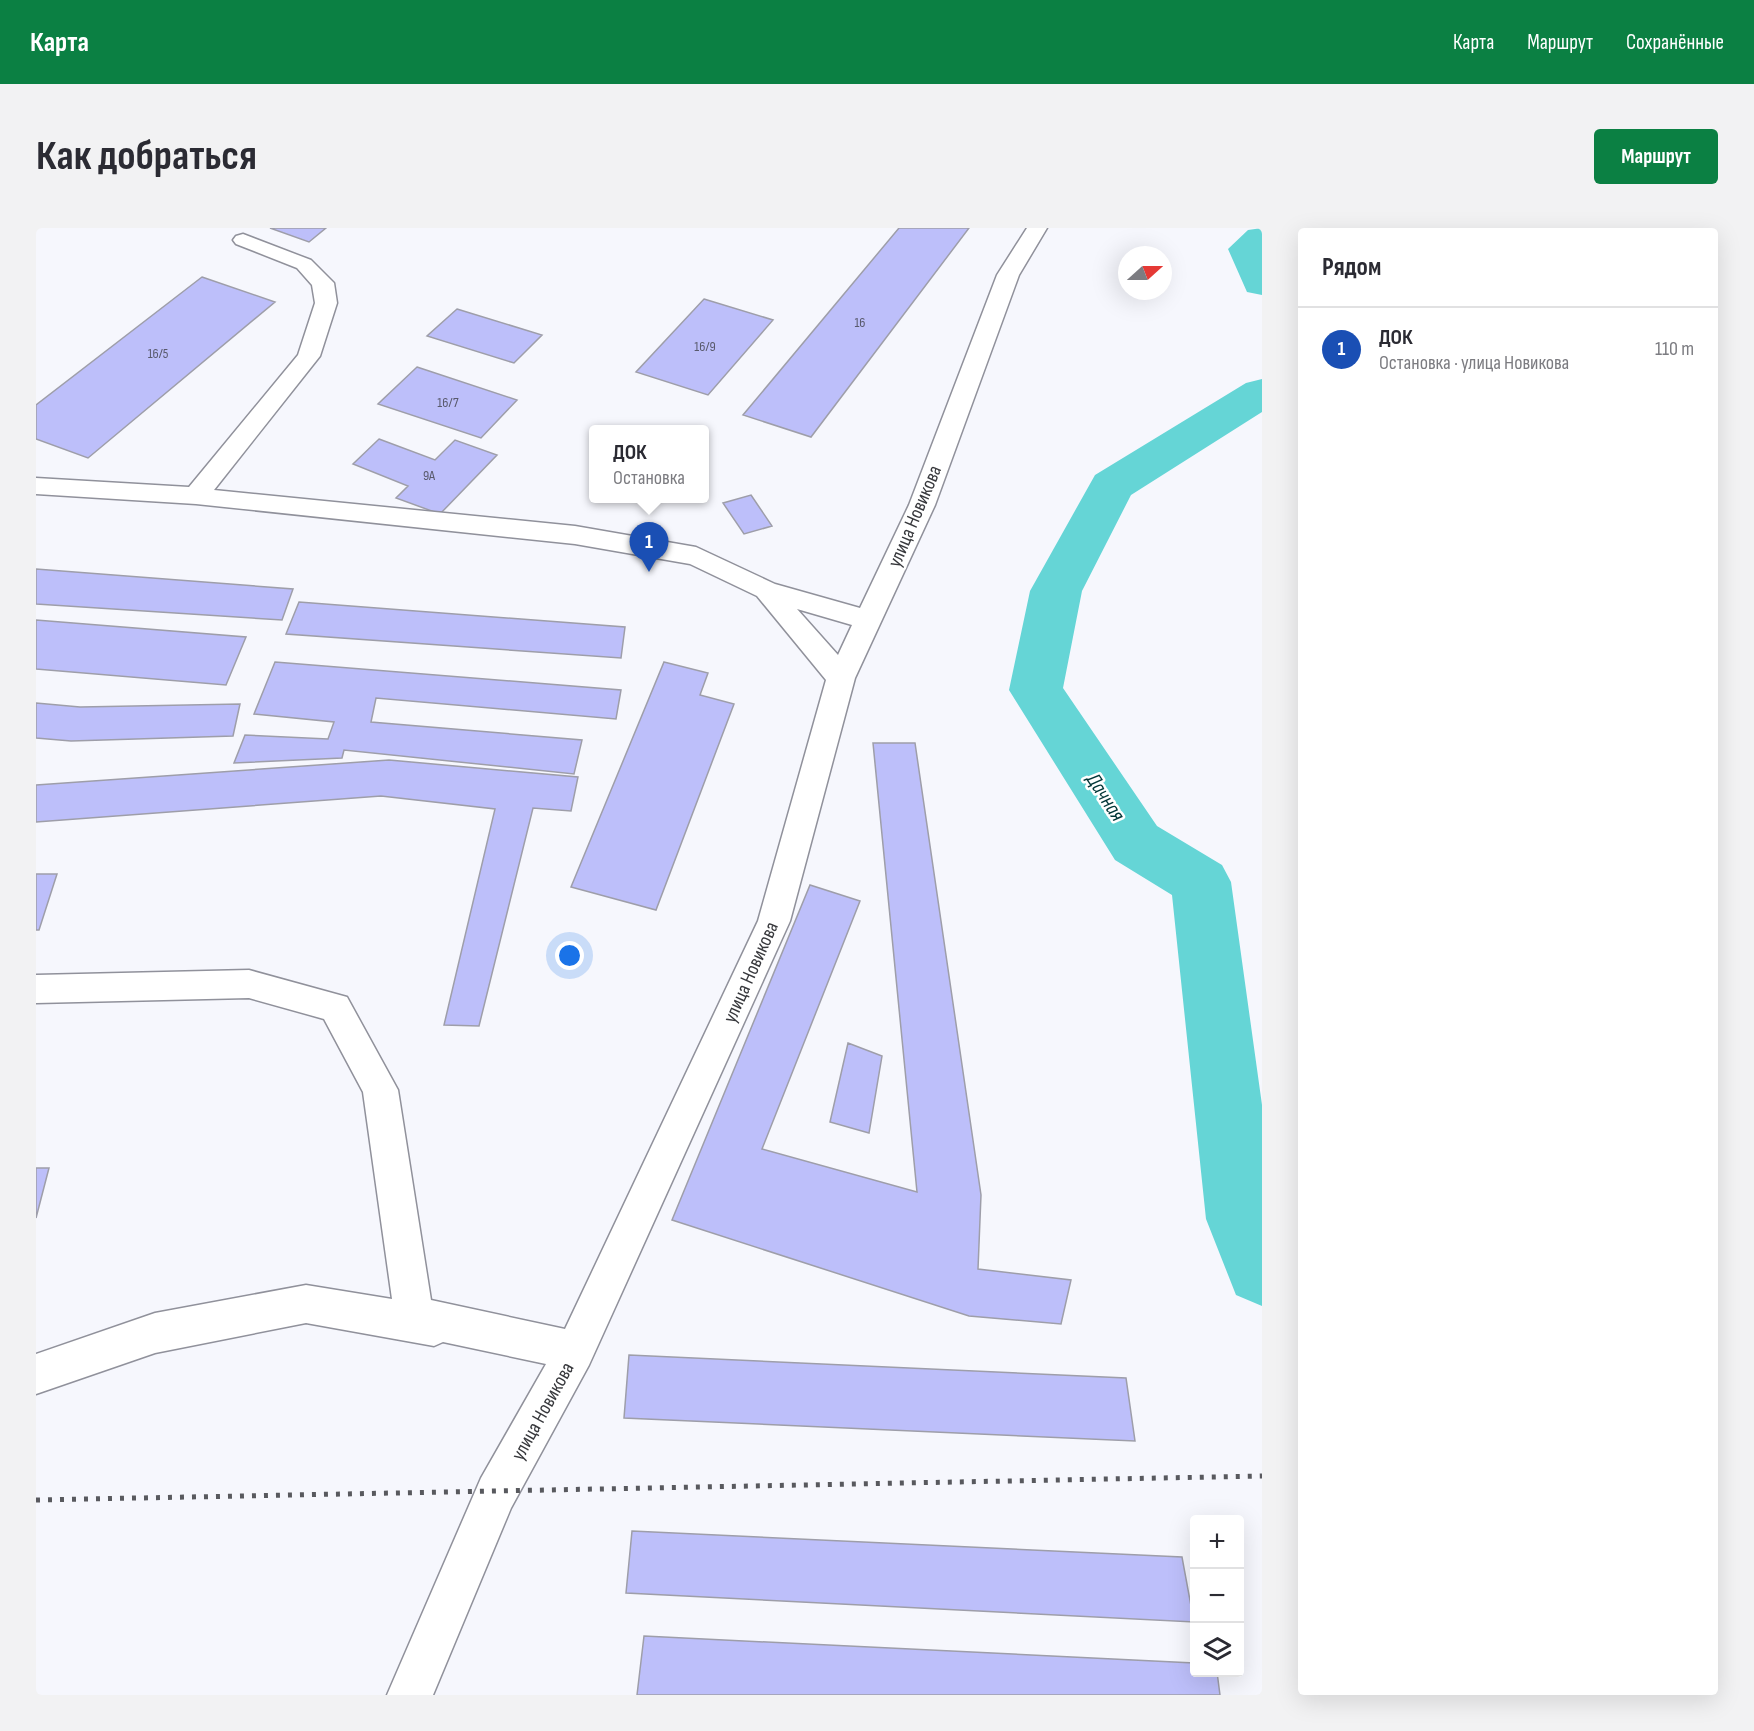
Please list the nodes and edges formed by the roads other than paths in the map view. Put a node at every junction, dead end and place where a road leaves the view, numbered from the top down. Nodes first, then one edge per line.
1 (1037, 228) edge
2 (243, 240) dead end
3 (36, 486) edge
4 (196, 496) junction
5 (766, 590) junction
6 (868, 620) junction
7 (841, 678) junction
8 (36, 989) edge
9 (575, 1351) junction
10 (36, 1374) edge
11 (410, 1695) edge

1 - 6 street, улица Новикова
2 - 4 street
3 - 4 street
4 - 5 street
5 - 6 street
5 - 7 street
6 - 7 street, улица Новикова
7 - 9 street, улица Новикова
8 - 9 street
9 - 10 street
9 - 11 street, улица Новикова

